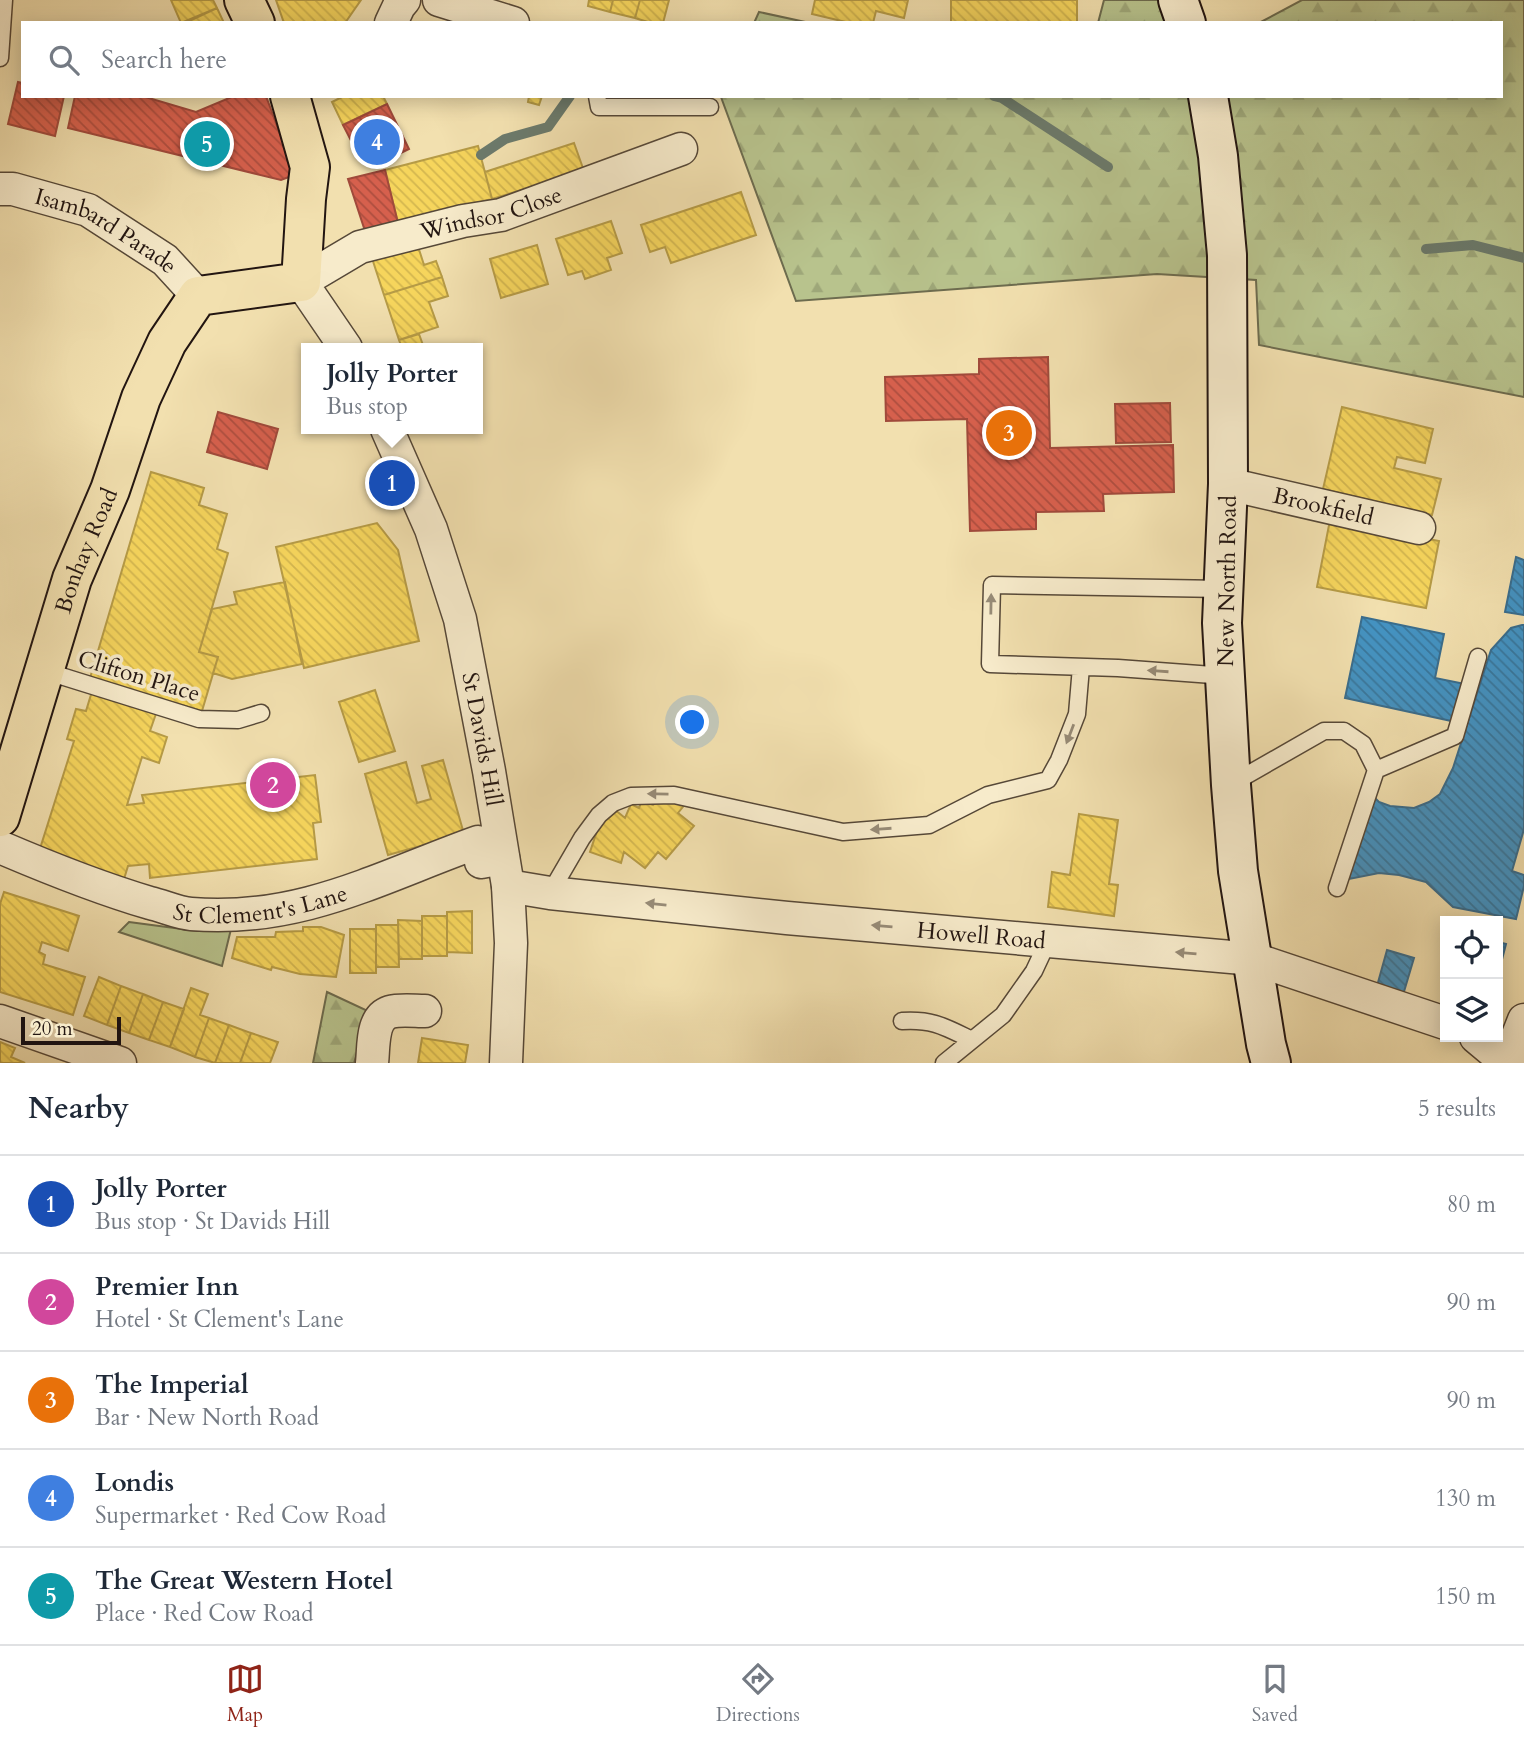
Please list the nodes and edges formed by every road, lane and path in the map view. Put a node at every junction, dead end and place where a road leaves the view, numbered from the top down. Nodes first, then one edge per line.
1 (4, 0) edge
2 (244, 0) edge
3 (404, 0) edge
4 (439, 0) edge
5 (1178, 0) edge
6 (254, 21) edge
7 (392, 21) edge
8 (507, 21) edge
9 (1185, 21) edge
10 (0, 58) edge
11 (291, 98) edge
12 (597, 98) edge
13 (1208, 98) edge
14 (710, 107) dead end
15 (681, 149) dead end
16 (0, 189) edge
17 (302, 282) junction
18 (198, 296) junction
19 (343, 343) edge
20 (389, 434) edge
21 (1228, 484) junction
22 (1419, 528) dead end
23 (1223, 589) junction
24 (1478, 657) dead end
25 (1081, 667) junction
26 (45, 671) junction
27 (1226, 676) junction
28 (261, 713) dead end
29 (1376, 770) junction
30 (1231, 785) junction
31 (0, 817) edge
32 (0, 847) edge
33 (505, 872) junction
34 (1337, 888) dead end
35 (550, 893) junction
36 (1048, 940) junction
37 (1254, 959) junction
38 (425, 1011) dead end
39 (1524, 1020) edge
40 (0, 1021) edge
41 (902, 1021) dead end
42 (1440, 1021) edge
43 (972, 1040) junction
44 (1482, 1042) edge
45 (120, 1063) edge
46 (372, 1063) edge
47 (506, 1063) edge
48 (944, 1063) edge
49 (1271, 1063) edge
50 (1507, 1063) edge

1 - 10 lane
2 - 6 highway
3 - 7 street
4 - 8 street
5 - 9 main road
11 - 17 highway
12 - 14 lane
13 - 21 main road, New North Road
15 - 17 street, Windsor Close
16 - 18 street, Isambard Parade
17 - 18 highway
17 - 19 street
18 - 26 highway, Bonhay Road
20 - 33 street, St Davids Hill
21 - 22 street, Brookfield
21 - 23 main road, New North Road
25 -> 23 lane
23 - 27 main road, New North Road
24 - 29 lane
27 -> 25 lane
25 -> 35 lane
26 - 28 lane, Clifton Place
26 - 31 highway, Bonhay Road
27 - 30 main road, New North Road
29 - 30 lane
29 - 34 lane
30 - 37 main road, New North Road
32 - 33 street, St Clement's Lane
33 - 35 street, Howell Road
33 - 47 street, St Davids Hill
36 -> 35 street, Howell Road
37 -> 36 street, Howell Road
36 - 43 lane
37 - 42 street, Howell Road
37 - 49 main road, New North Road
38 - 46 street
39 - 50 street
40 - 45 street
41 - 43 lane
43 - 48 lane
44 - 50 street

